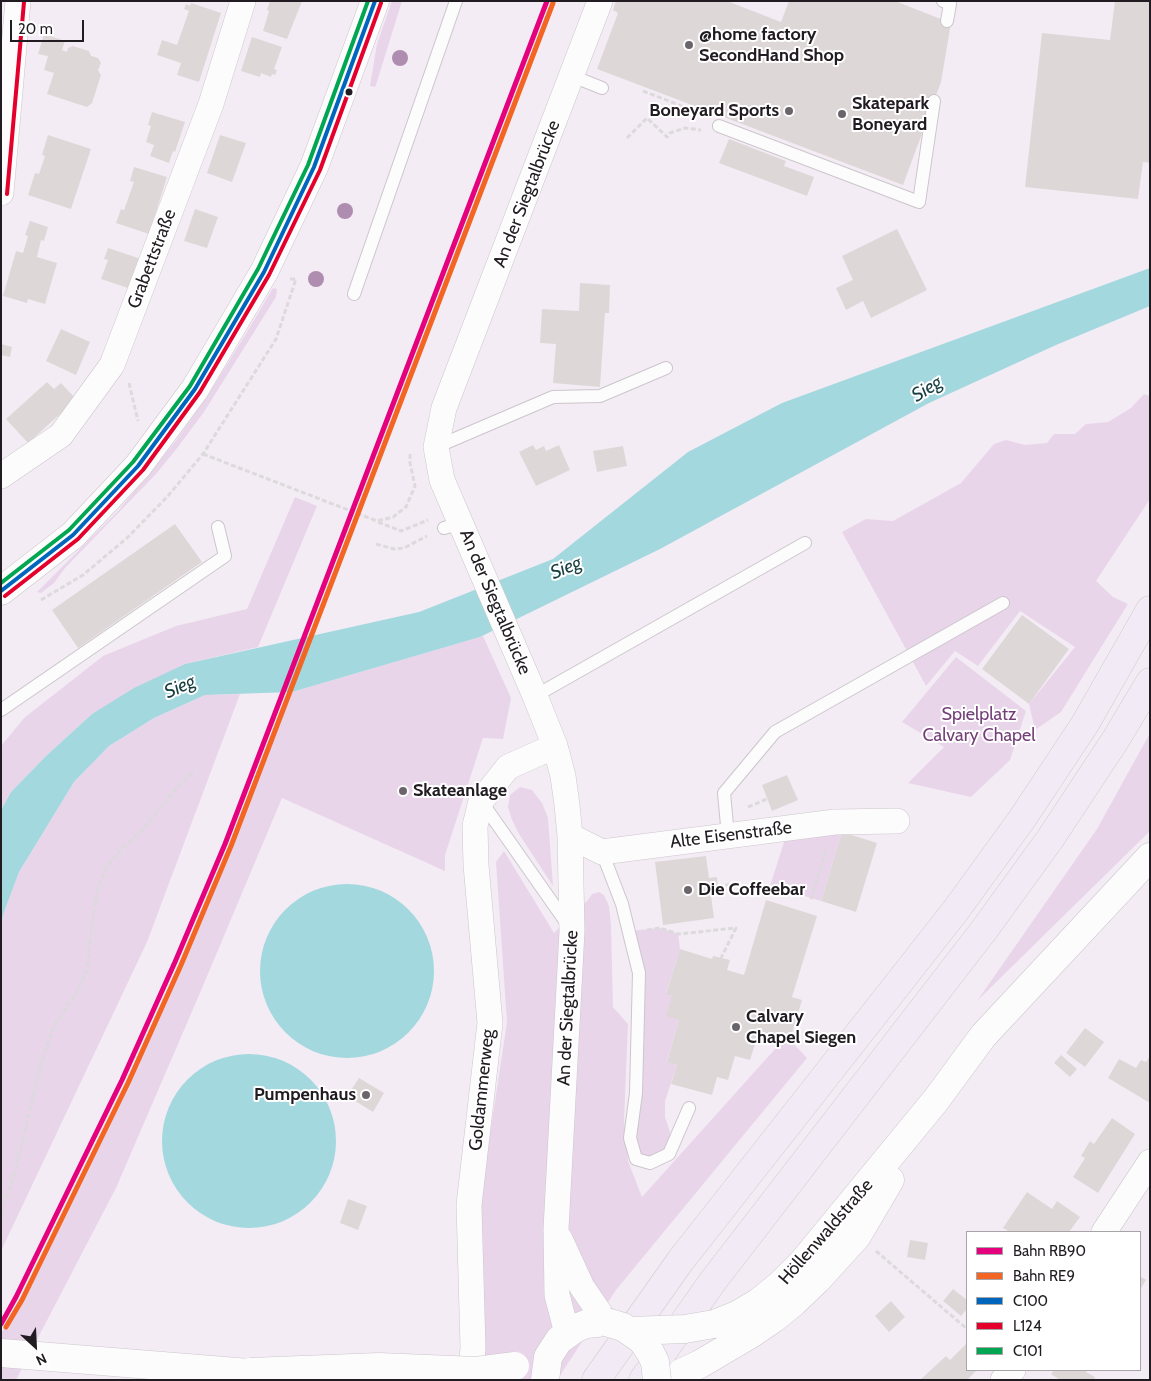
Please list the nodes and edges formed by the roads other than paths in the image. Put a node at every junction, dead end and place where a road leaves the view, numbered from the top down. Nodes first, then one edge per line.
1 (18, 1) edge
2 (243, 1) edge
3 (374, 1) edge
4 (456, 1) edge
5 (600, 1) edge
6 (943, 1) edge
7 (947, 21) dead end
8 (572, 76) junction
9 (602, 88) dead end
10 (934, 101) dead end
11 (719, 126) road end
12 (1, 193) edge
13 (354, 294) dead end
14 (666, 368) dead end
15 (436, 447) junction
16 (1, 476) edge
17 (218, 527) dead end
18 (805, 543) dead end
19 (1, 591) edge
20 (1003, 602) dead end
21 (1150, 610) edge
22 (1150, 682) edge
23 (536, 696) junction
24 (1, 710) edge
25 (555, 746) junction
26 (480, 801) junction
27 (897, 821) dead end
28 (570, 836) junction
29 (728, 836) junction
30 (602, 852) junction
31 (1150, 857) edge
32 (572, 931) junction
33 (936, 1100) junction
34 (688, 1108) dead end
35 (1150, 1162) edge
36 (556, 1229) junction
37 (1105, 1231) edge
38 (606, 1322) junction
39 (631, 1331) junction
40 (567, 1333) junction
41 (1, 1353) edge
42 (546, 1368) edge
43 (1013, 1371) edge
44 (1015, 1371) edge
45 (250, 1372) junction
46 (667, 1378) edge
47 (312, 1380) edge
48 (470, 1380) edge
49 (596, 1380) edge
50 (643, 1380) edge
51 (1003, 1380) edge
52 (1026, 1380) edge

1 - 12 street
2 - 16 street, Grabettstraße
3 - 19 street
4 - 13 lane
5 - 8 street, An der Siegtalbrücke
6 - 7 lane
8 - 9 lane
8 - 15 street, An der Siegtalbrücke
10 - 11 lane
14 - 15 lane
15 - 23 street, An der Siegtalbrücke
17 - 24 lane
18 - 23 lane
20 - 29 lane
21 - 49 highway
22 - 50 highway
23 - 25 street, An der Siegtalbrücke
25 - 26 street, Goldammerweg
25 - 28 street, An der Siegtalbrücke
26 - 32 lane
26 - 48 street, Goldammerweg
27 - 29 street, Alte Eisenstraße
28 - 30 street
28 - 32 street, An der Siegtalbrücke
29 - 30 street, Alte Eisenstraße
30 - 34 lane
31 - 33 street, Höllenwaldstraße
32 - 36 street, An der Siegtalbrücke
33 - 39 street, Höllenwaldstraße, bridge
33 - 46 street, Höllenwaldstraße
35 - 37 street
36 - 38 street, An der Siegtalbrücke
36 - 40 street, An der Siegtalbrücke
38 - 39 street, Höllenwaldstraße, bridge
38 - 40 street, Höllenwaldstraße
39 - 46 street, Höllenwaldstraße, bridge
40 - 42 street, Höllenwaldstraße
41 - 45 street, Höllenwaldstraße
42 - 45 street, Höllenwaldstraße, bridge
43 - 51 street
44 - 52 lane
45 - 47 street, Höllenwaldstraße, bridge

